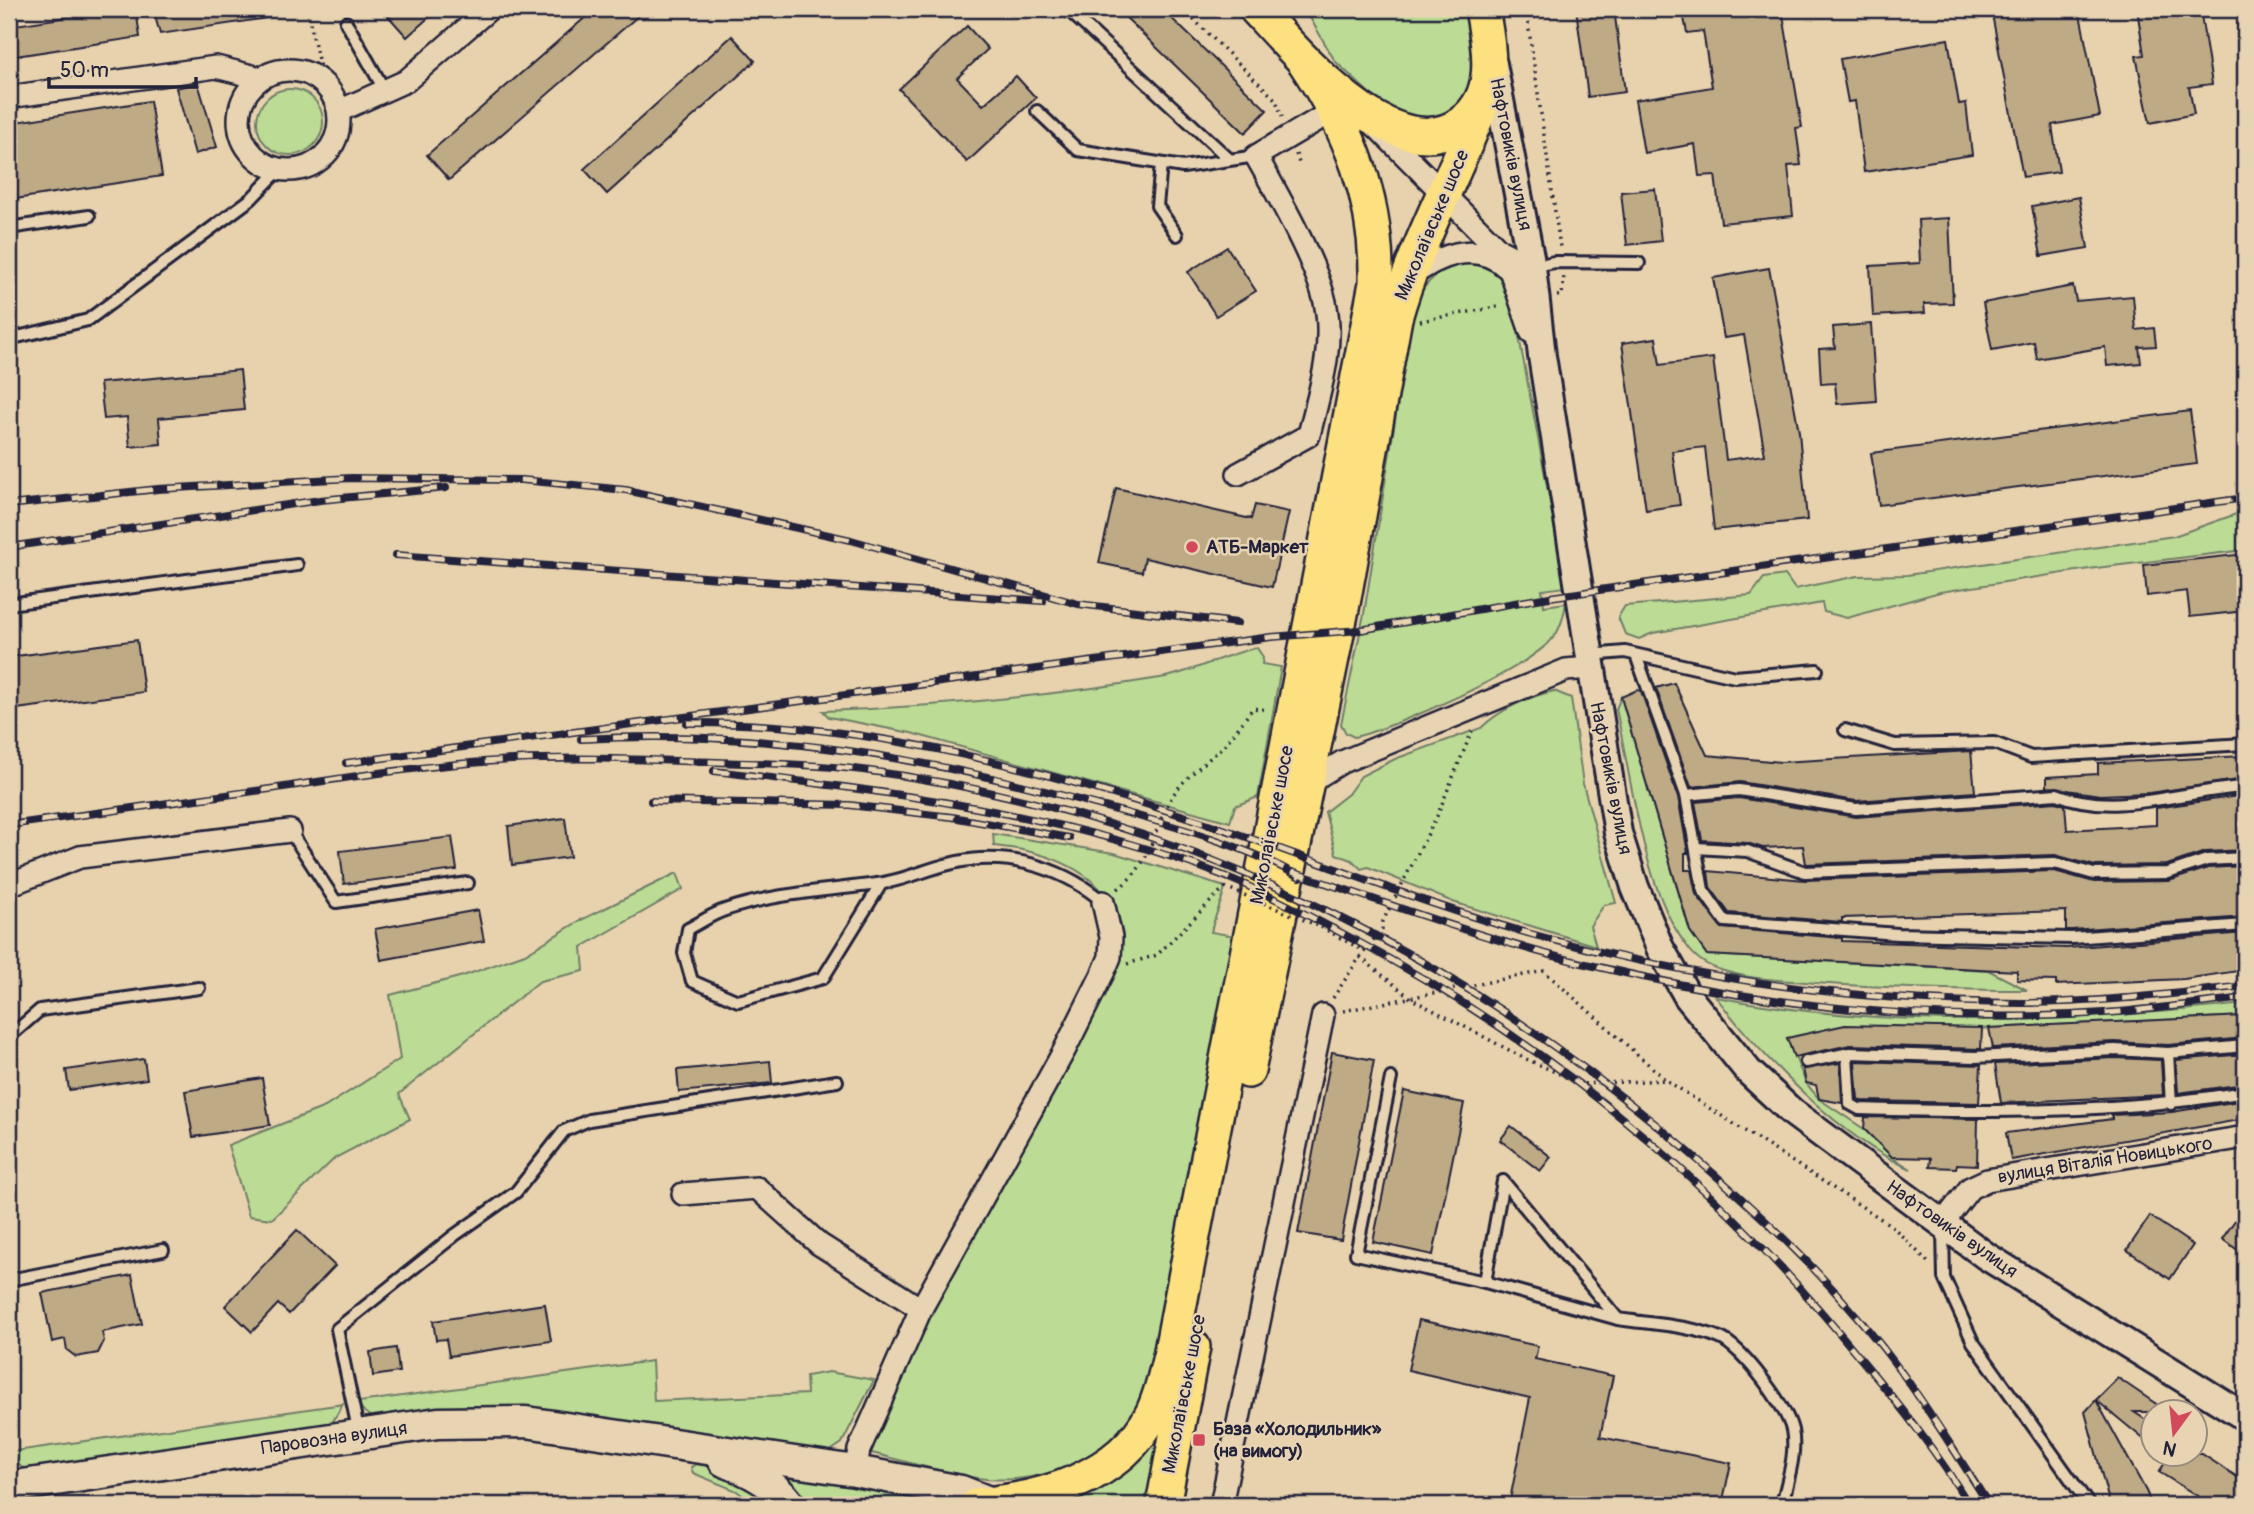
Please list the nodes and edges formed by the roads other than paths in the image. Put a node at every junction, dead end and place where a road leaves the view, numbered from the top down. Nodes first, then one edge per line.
1 (489, 9) edge
2 (1067, 9) edge
3 (1256, 9) edge
4 (1482, 9) edge
5 (346, 22) dead end
6 (1488, 42) junction
7 (260, 78) junction
8 (385, 91) junction
9 (9, 97) edge
10 (1483, 101) junction
11 (1345, 107) junction
12 (339, 111) junction
13 (1037, 111) dead end
14 (1256, 156) junction
15 (1228, 158) junction
16 (1161, 164) junction
17 (280, 169) junction
18 (1446, 194) junction
19 (89, 216) dead end
20 (9, 228) edge
21 (1177, 235) dead end
22 (1639, 263) dead end
23 (1522, 270) junction
24 (1405, 282) junction
25 (9, 339) edge
26 (1238, 474) dead end
27 (297, 565) dead end
28 (9, 604) edge
29 (1636, 655) junction
30 (1588, 662) junction
31 (1816, 670) dead end
32 (1845, 730) dead end
33 (2245, 744) edge
34 (2245, 787) edge
35 (1305, 790) junction
36 (1686, 795) junction
37 (290, 831) joint
38 (1696, 848) junction
39 (2245, 858) edge
40 (468, 883) dead end
41 (881, 884) junction
42 (9, 885) edge
43 (1103, 902) joint
44 (2245, 925) edge
45 (200, 988) dead end
46 (1323, 1015) road end
47 (9, 1037) edge
48 (2245, 1046) edge
49 (2168, 1053) junction
50 (1847, 1054) junction
51 (1806, 1062) dead end
52 (1391, 1078) dead end
53 (837, 1081) dead end
54 (2245, 1092) edge
55 (2171, 1104) junction
56 (2245, 1137) edge
57 (683, 1194) dead end
58 (1942, 1224) junction
59 (163, 1250) dead end
60 (9, 1280) edge
61 (1485, 1282) junction
62 (921, 1309) junction
63 (1618, 1319) junction
64 (2245, 1417) edge
65 (359, 1434) junction
66 (660, 1443) junction
67 (855, 1471) junction
68 (9, 1487) edge
69 (790, 1505) edge
70 (990, 1505) edge
71 (1163, 1505) edge
72 (1221, 1505) edge
73 (1782, 1505) edge
74 (2089, 1505) edge

1 - 8 street
2 - 15 lane
3 - 11 main road, Миколаївське шосе
4 - 6 main road, Миколаївське шосе
5 - 8 lane
6 - 10 main road, Миколаївське шосе
6 - 23 street, Нафтовиків вулиця
7 - 9 street
7 - 12 street
7 - 17 street
8 - 12 street
10 - 11 main road
10 - 18 main road, Миколаївське шосе
11 - 14 street
11 - 18 street, Нафтовиків вулиця
11 - 70 main road, Миколаївське шосе
12 - 17 street
13 - 16 lane
14 - 15 lane
14 - 26 street
15 - 16 lane
16 - 21 lane
17 - 25 lane
18 - 23 street, Нафтовиків вулиця
18 - 24 main road, Миколаївське шосе
19 - 20 lane
22 - 23 lane
23 - 24 street
23 - 30 street, Нафтовиків вулиця
24 - 35 main road, Миколаївське шосе
27 - 28 lane
29 - 30 lane
29 - 31 lane
29 - 36 lane
30 - 35 street
30 - 58 street, Нафтовиків вулиця
32 - 33 lane
34 - 36 lane
35 - 71 main road, Миколаївське шосе
36 - 38 lane
37 - 40 lane
37 - 42 street
38 - 39 lane
38 - 44 lane
41 - 41 lane
41 - 43 lane
43 - 62 street
45 - 47 lane
46 - 72 street
48 - 49 lane
49 - 50 lane
49 - 55 lane
50 - 51 lane
50 - 55 lane
52 - 61 lane
53 - 65 lane
54 - 55 lane
56 - 58 street, вулиця Віталія Новицького
57 - 62 street
58 - 64 street, Нафтовиків вулиця
58 - 74 lane
59 - 60 lane
61 - 63 lane
61 - 63 lane
62 - 67 street
63 - 73 lane
65 - 66 main road, Паровозна вулиця
65 - 68 main road, Паровозна вулиця
66 - 67 main road, Паровозна вулиця
66 - 69 main road, Паровозна вулиця
67 - 70 main road, Паровозна вулиця

